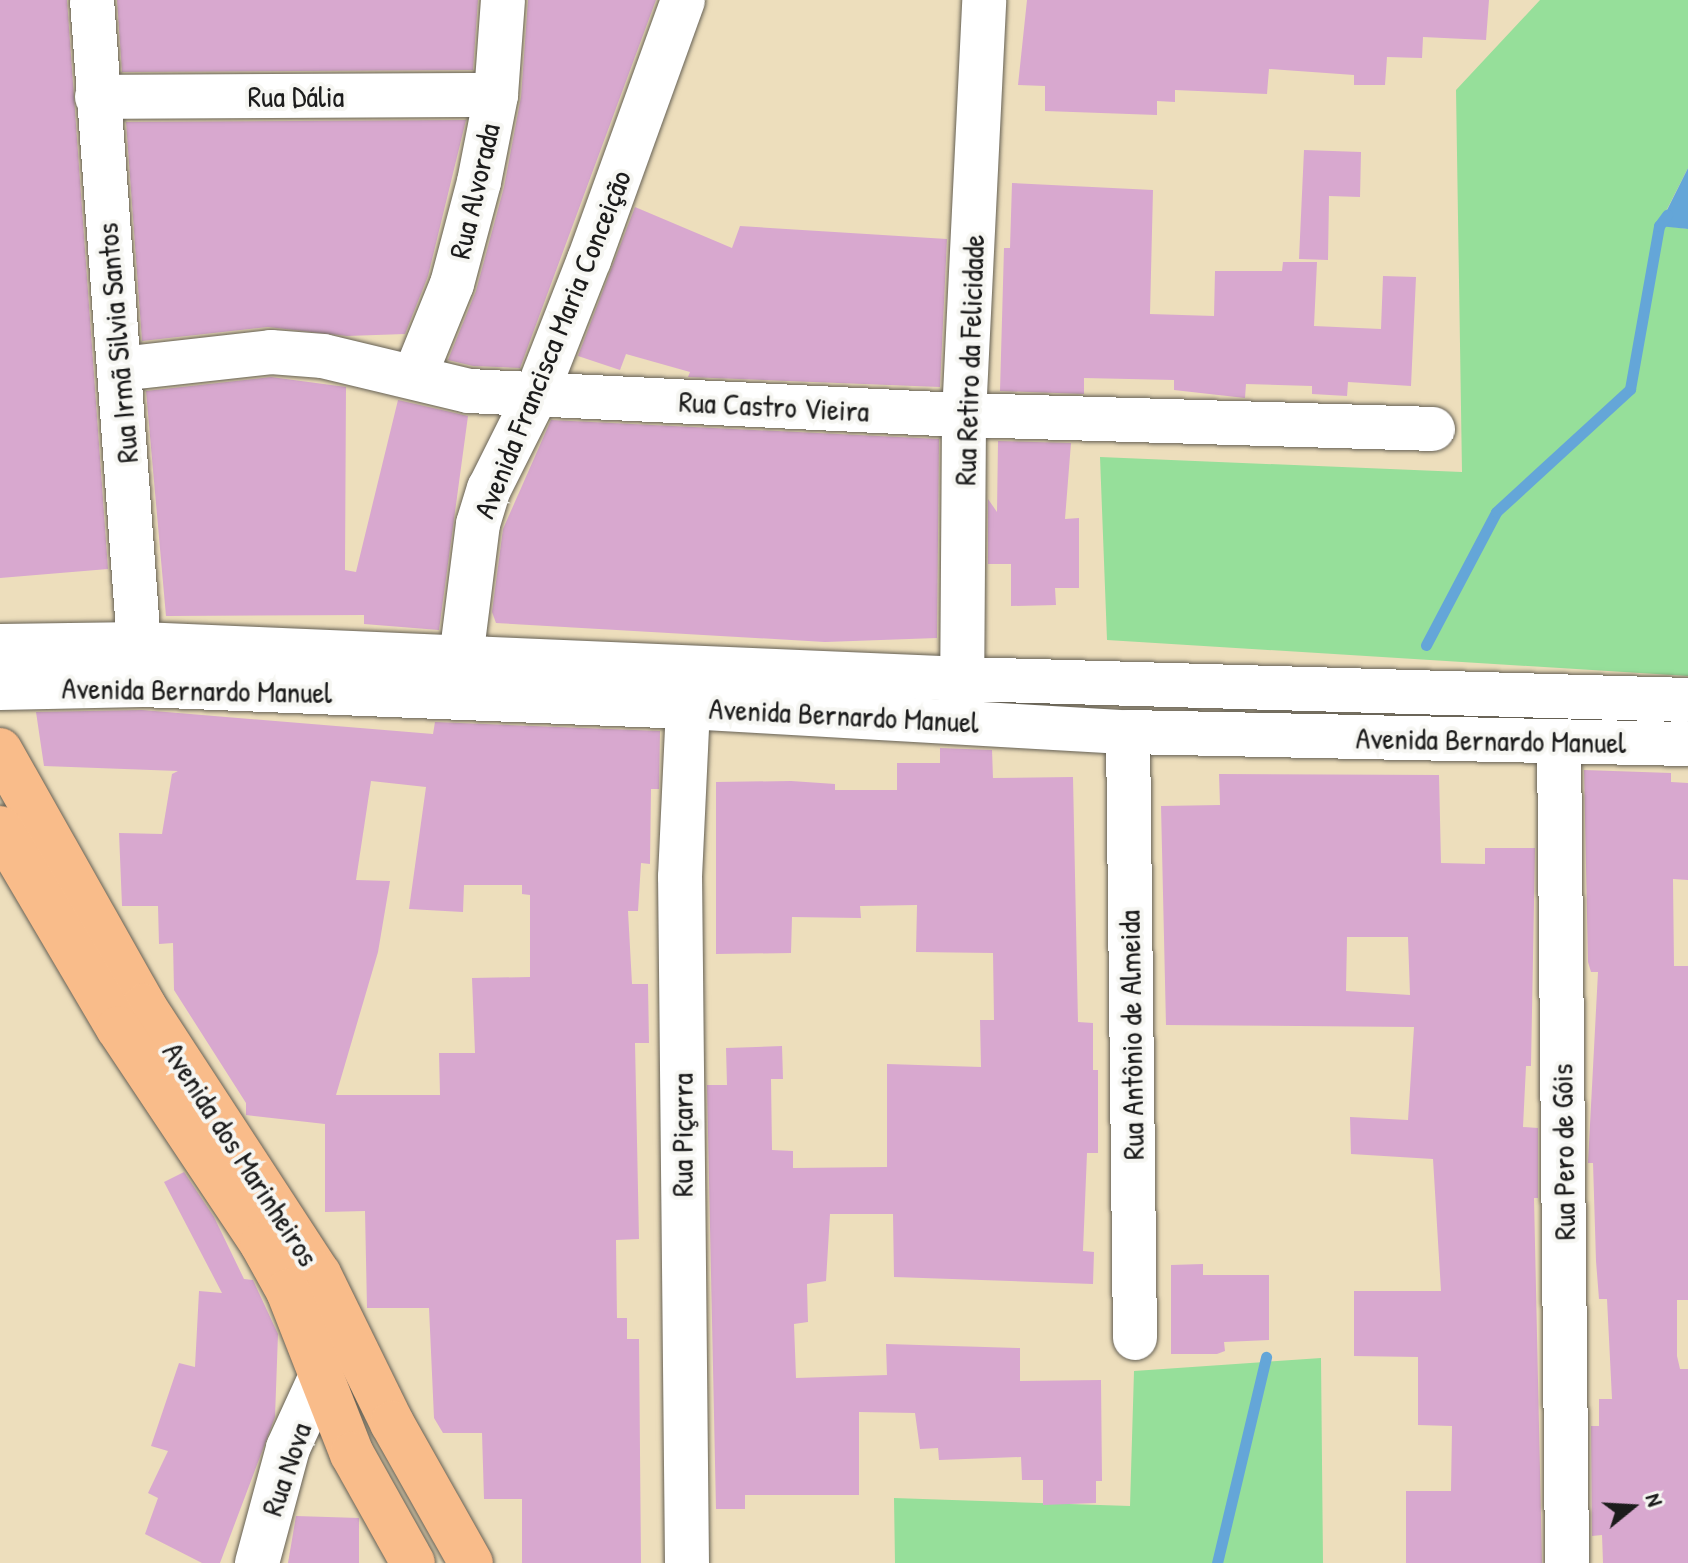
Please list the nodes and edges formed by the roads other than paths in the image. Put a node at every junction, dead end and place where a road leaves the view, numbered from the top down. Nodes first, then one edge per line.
1 (92, 0) edge
2 (503, 0) edge
3 (683, 0) edge
4 (984, 0) edge
5 (496, 95) junction
6 (97, 97) junction
7 (120, 369) junction
8 (415, 375) junction
9 (536, 395) junction
10 (964, 415) junction
11 (1433, 429) dead end
12 (0, 646) edge
13 (462, 654) junction
14 (141, 665) junction
15 (0, 688) edge
16 (456, 697) junction
17 (962, 700) junction
18 (1688, 700) edge
19 (688, 707) junction
20 (1128, 732) junction
21 (1559, 741) junction
22 (1688, 744) edge
23 (0, 750) edge
24 (0, 828) edge
25 (1135, 1338) dead end
26 (321, 1376) junction
27 (257, 1563) edge
28 (413, 1563) edge
29 (471, 1563) edge
30 (687, 1563) edge
31 (1567, 1563) edge

1 - 6 street, Rua Irmã Silvia Santos
2 - 5 street, Rua Alvorada
3 - 9 street, Avenida Francisca Maria Conceição
4 - 10 street, Rua Retiro da Felicidade
5 - 6 street, Rua Dália
5 - 8 street, Rua Alvorada
6 - 7 street, Rua Irmã Silvia Santos
7 - 8 street, Rua Castro Vieira
7 - 14 street, Rua Irmã Silvia Santos
8 - 9 street, Rua Castro Vieira
9 - 10 street, Rua Castro Vieira
9 - 13 street, Avenida Francisca Maria Conceição
10 - 11 street, Rua Castro Vieira
10 - 17 street, Rua Retiro da Felicidade
12 - 14 street, Avenida Bernardo Manuel
13 - 14 street, Avenida Bernardo Manuel
13 - 16 street, Avenida Francisca Maria Conceição
13 - 17 street, Avenida Bernardo Manuel
14 - 15 street, Avenida Bernardo Manuel
14 - 16 street, Avenida Bernardo Manuel
16 - 19 street, Avenida Bernardo Manuel
17 - 18 street, Avenida Bernardo Manuel
17 - 19 street, Avenida Bernardo Manuel
17 - 20 street, Avenida Bernardo Manuel
19 - 30 street, Rua Piçarra
20 - 21 street, Avenida Bernardo Manuel
20 - 25 street, Rua Antônio de Almeida
21 - 22 street, Avenida Bernardo Manuel
21 - 31 street, Rua Pero de Góis
23 - 29 main road, Avenida dos Marinheiros
24 - 26 main road, Avenida dos Marinheiros
26 - 27 street, Rua Nova
26 - 28 main road, Avenida dos Marinheiros

